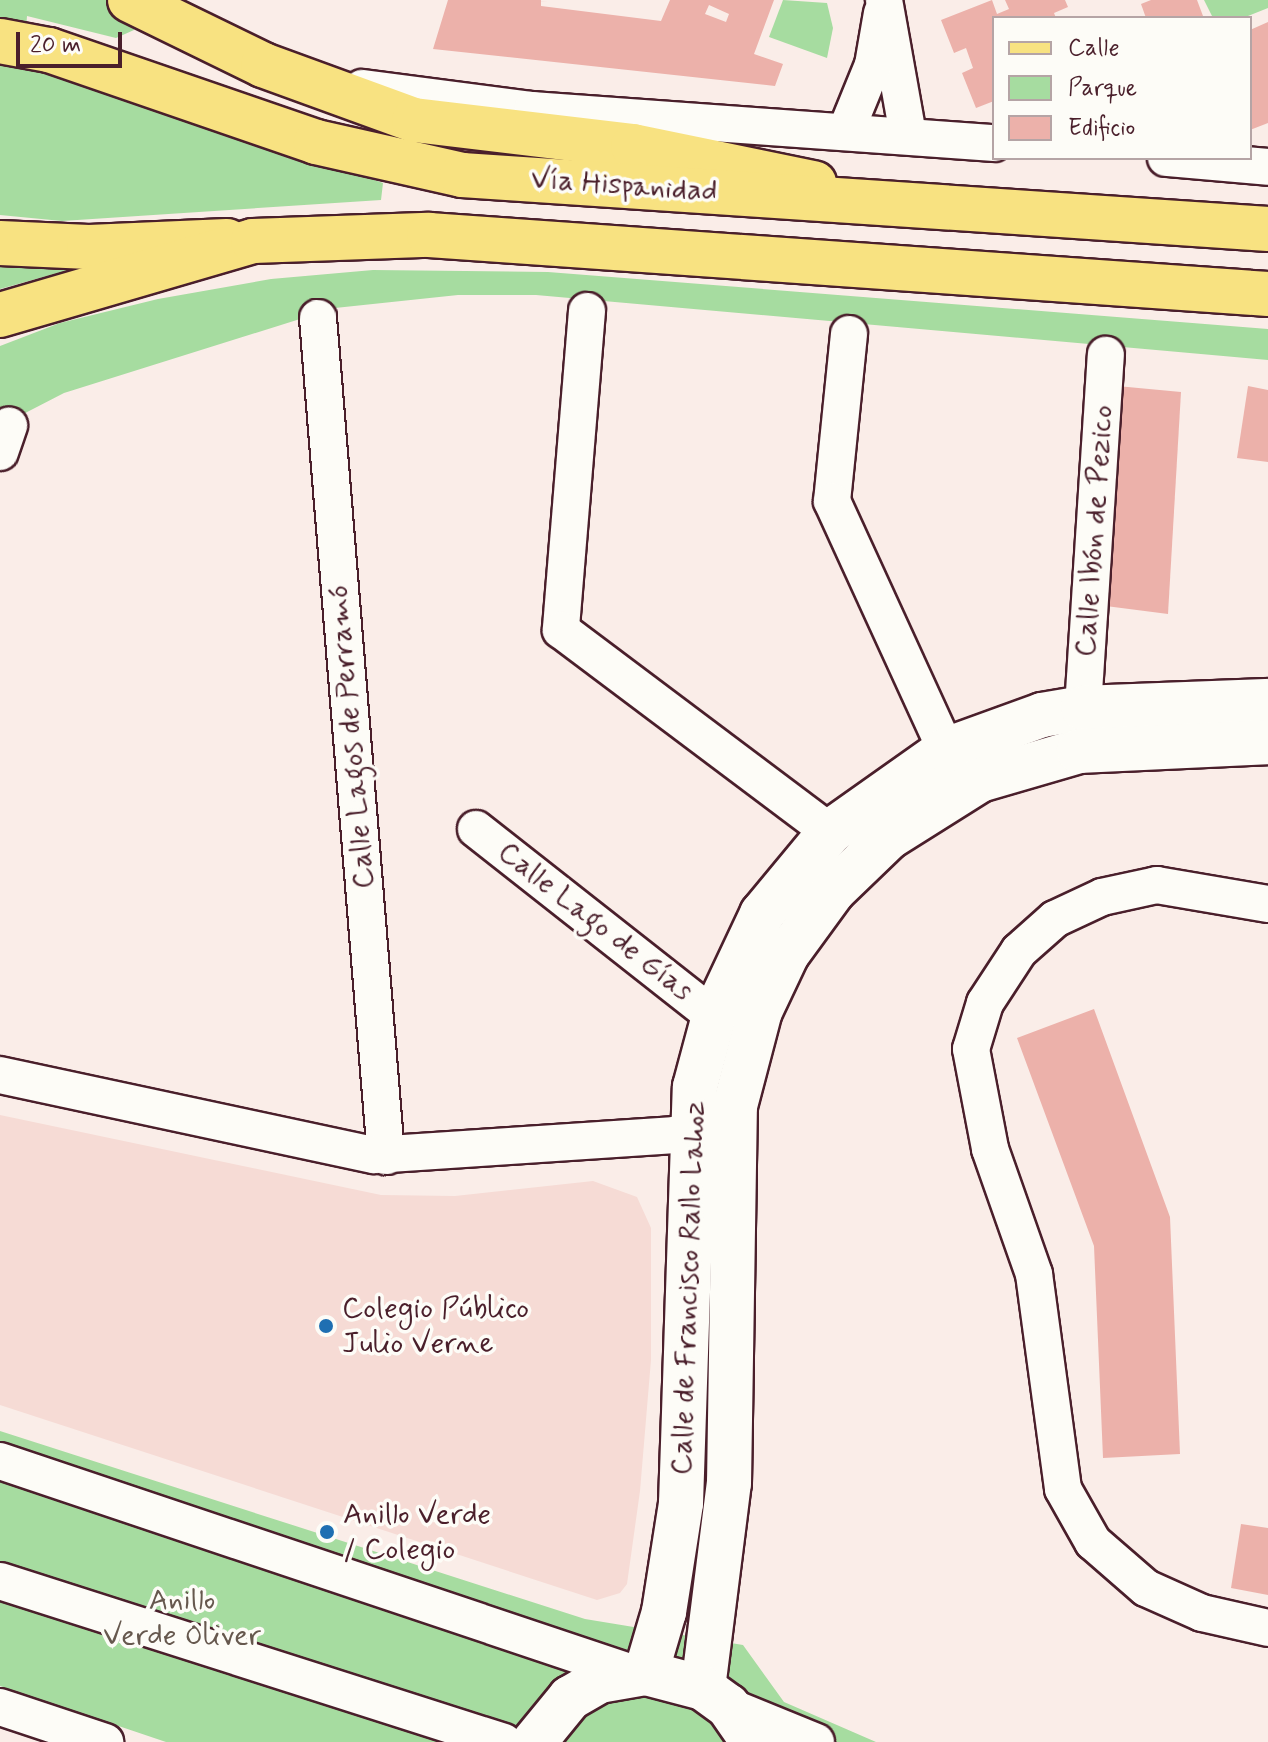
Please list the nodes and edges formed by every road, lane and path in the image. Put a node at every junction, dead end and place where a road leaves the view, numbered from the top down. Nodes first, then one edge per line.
1 (130, 0) edge
2 (884, 0) edge
3 (0, 41) edge
4 (293, 75) junction
5 (846, 131) junction
6 (908, 135) junction
7 (992, 143) edge
8 (1189, 160) edge
9 (1268, 167) edge
10 (926, 206) junction
11 (1268, 229) edge
12 (253, 241) junction
13 (0, 243) edge
14 (1268, 294) edge
15 (587, 311) dead end
16 (0, 315) edge
17 (318, 318) dead end
18 (849, 334) dead end
19 (1106, 355) dead end
20 (1268, 701) edge
21 (1083, 708) junction
22 (1268, 742) edge
23 (946, 750) junction
24 (476, 829) dead end
25 (830, 832) junction
26 (1268, 904) edge
27 (714, 1016) junction
28 (0, 1075) edge
29 (735, 1106) junction
30 (690, 1133) junction
31 (386, 1156) junction
32 (0, 1461) edge
33 (0, 1581) edge
34 (1268, 1628) edge
35 (639, 1673) junction
36 (715, 1697) junction
37 (0, 1707) edge
38 (105, 1742) edge
39 (504, 1742) edge
40 (534, 1742) edge
41 (753, 1742) edge
42 (816, 1742) edge

1 - 4 main road
2 - 5 street
2 - 6 street
3 - 10 main road, Vía Hispanidad
4 - 5 street
4 - 10 main road
5 - 6 street
6 - 7 street
8 - 9 street
10 - 11 main road, Vía Hispanidad
12 - 13 main road
12 - 14 main road, Vía Hispanidad
12 - 16 main road, Vía Hispanidad
15 - 25 street
17 - 31 street, Calle Lagos de Perramó
18 - 23 street
19 - 21 street, Calle Ibón de Pezico
20 - 21 street, Calle de Francisco Rallo Lahoz
21 - 23 street, Calle de Francisco Rallo Lahoz
22 - 29 street, Calle de Francisco Rallo Lahoz
23 - 25 street, Calle de Francisco Rallo Lahoz
24 - 27 street, Calle Lago de Gías
25 - 27 street, Calle de Francisco Rallo Lahoz
26 - 34 street
27 - 30 street, Calle de Francisco Rallo Lahoz
28 - 31 street
29 - 30 street
29 - 36 street, Calle de Francisco Rallo Lahoz
30 - 31 street
30 - 35 street, Calle de Francisco Rallo Lahoz
32 - 35 street
33 - 39 street
35 - 36 street
35 - 40 street
36 - 41 street
36 - 42 street
37 - 38 street

